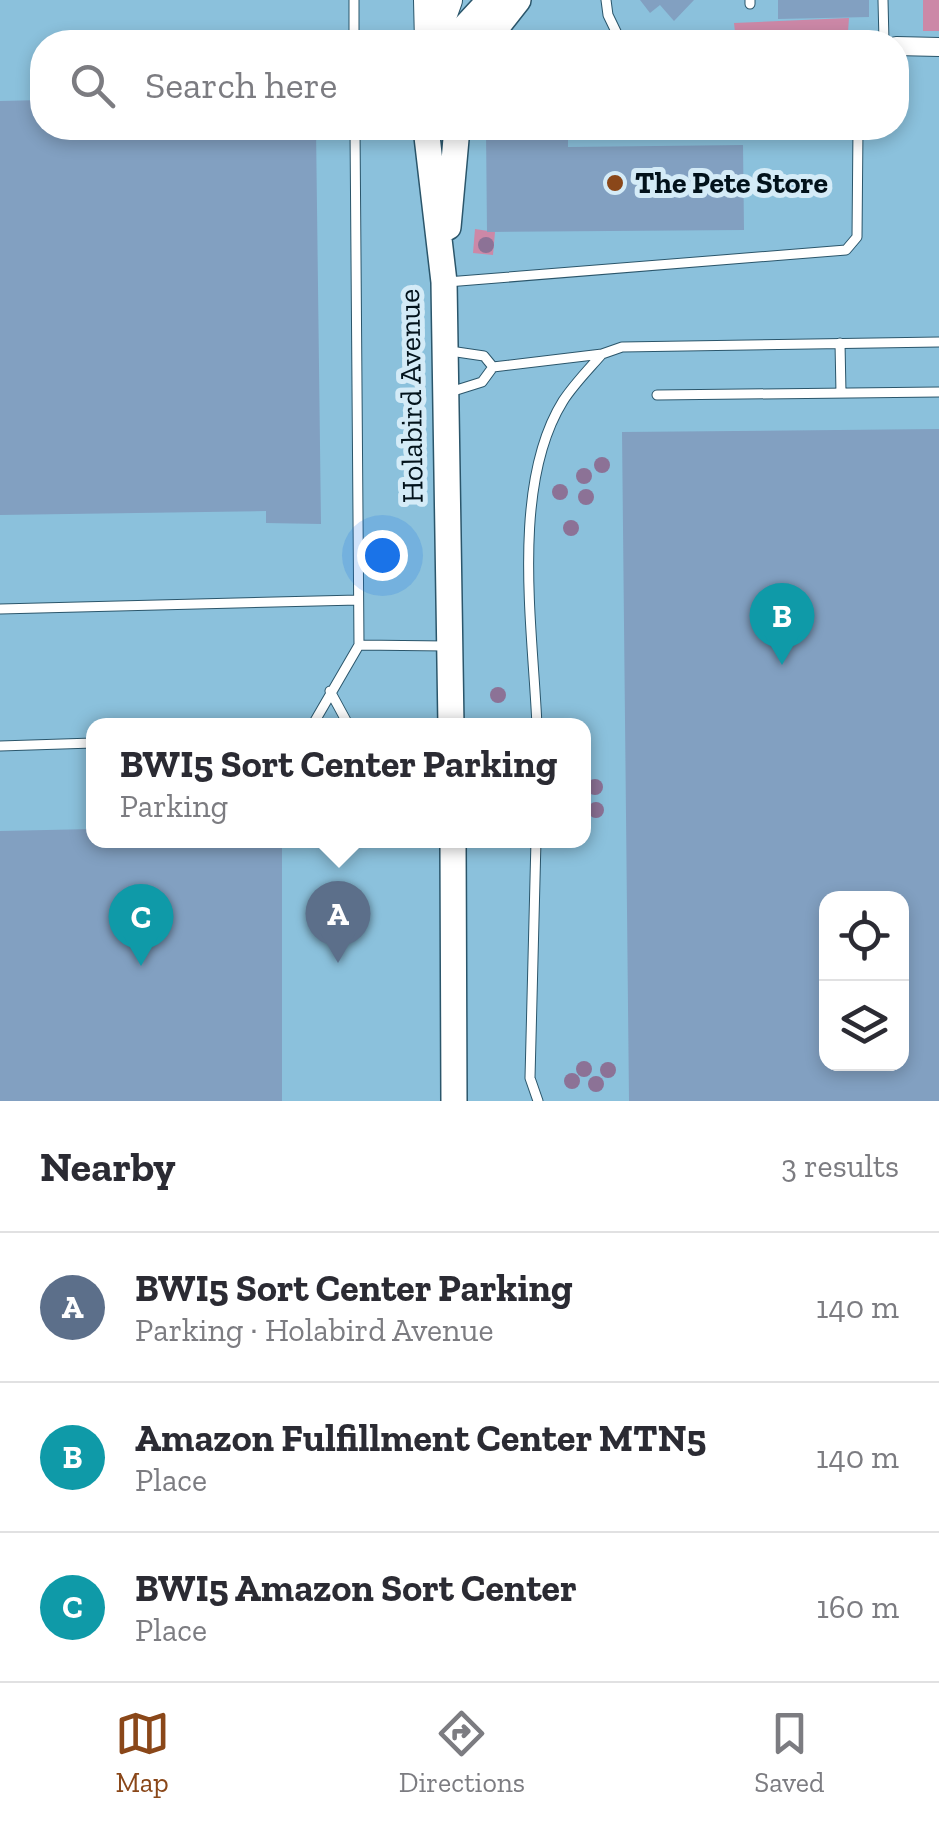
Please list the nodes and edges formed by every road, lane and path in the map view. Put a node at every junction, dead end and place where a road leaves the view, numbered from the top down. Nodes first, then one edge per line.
1 (354, 0) edge
2 (424, 0) edge
3 (447, 0) edge
4 (490, 0) edge
5 (518, 0) edge
6 (606, 0) edge
7 (883, 0) edge
8 (354, 30) edge
9 (424, 30) edge
10 (436, 30) edge
11 (463, 30) edge
12 (495, 30) edge
13 (615, 30) edge
14 (884, 30) edge
15 (909, 46) edge
16 (939, 47) edge
17 (354, 140) edge
18 (429, 140) edge
19 (456, 140) edge
20 (858, 140) edge
21 (444, 282) junction
22 (840, 342) junction
23 (939, 342) edge
24 (444, 350) junction
25 (602, 354) junction
26 (493, 367) junction
27 (939, 392) edge
28 (841, 393) junction
29 (444, 394) junction
30 (657, 395) dead end
31 (358, 600) junction
32 (0, 609) edge
33 (359, 645) junction
34 (449, 646) junction
35 (330, 692) junction
36 (316, 718) edge
37 (345, 718) edge
38 (451, 718) edge
39 (537, 718) edge
40 (86, 743) edge
41 (0, 746) edge
42 (453, 848) edge
43 (536, 848) edge
44 (454, 1101) edge
45 (538, 1101) edge

1 - 8 lane
2 - 9 street
3 - 10 highway
4 - 11 main road
5 - 12 main road
6 - 13 lane
7 - 14 lane
15 - 16 street
17 - 31 lane
18 - 21 main road, Holabird Avenue
19 - 21 main road
20 - 21 lane
21 - 24 main road, Holabird Avenue
22 - 23 lane
22 - 25 lane
22 - 28 lane
24 - 26 lane
24 - 29 main road, Holabird Avenue
25 - 26 lane
25 - 39 lane
26 - 29 lane
27 - 28 lane
28 - 30 lane
29 - 34 main road, Holabird Avenue
31 - 32 lane
31 - 33 lane
33 - 34 lane
33 - 35 lane
34 - 38 main road, Holabird Avenue
35 - 36 lane
35 - 37 lane
40 - 41 lane
42 - 44 main road
43 - 45 lane

